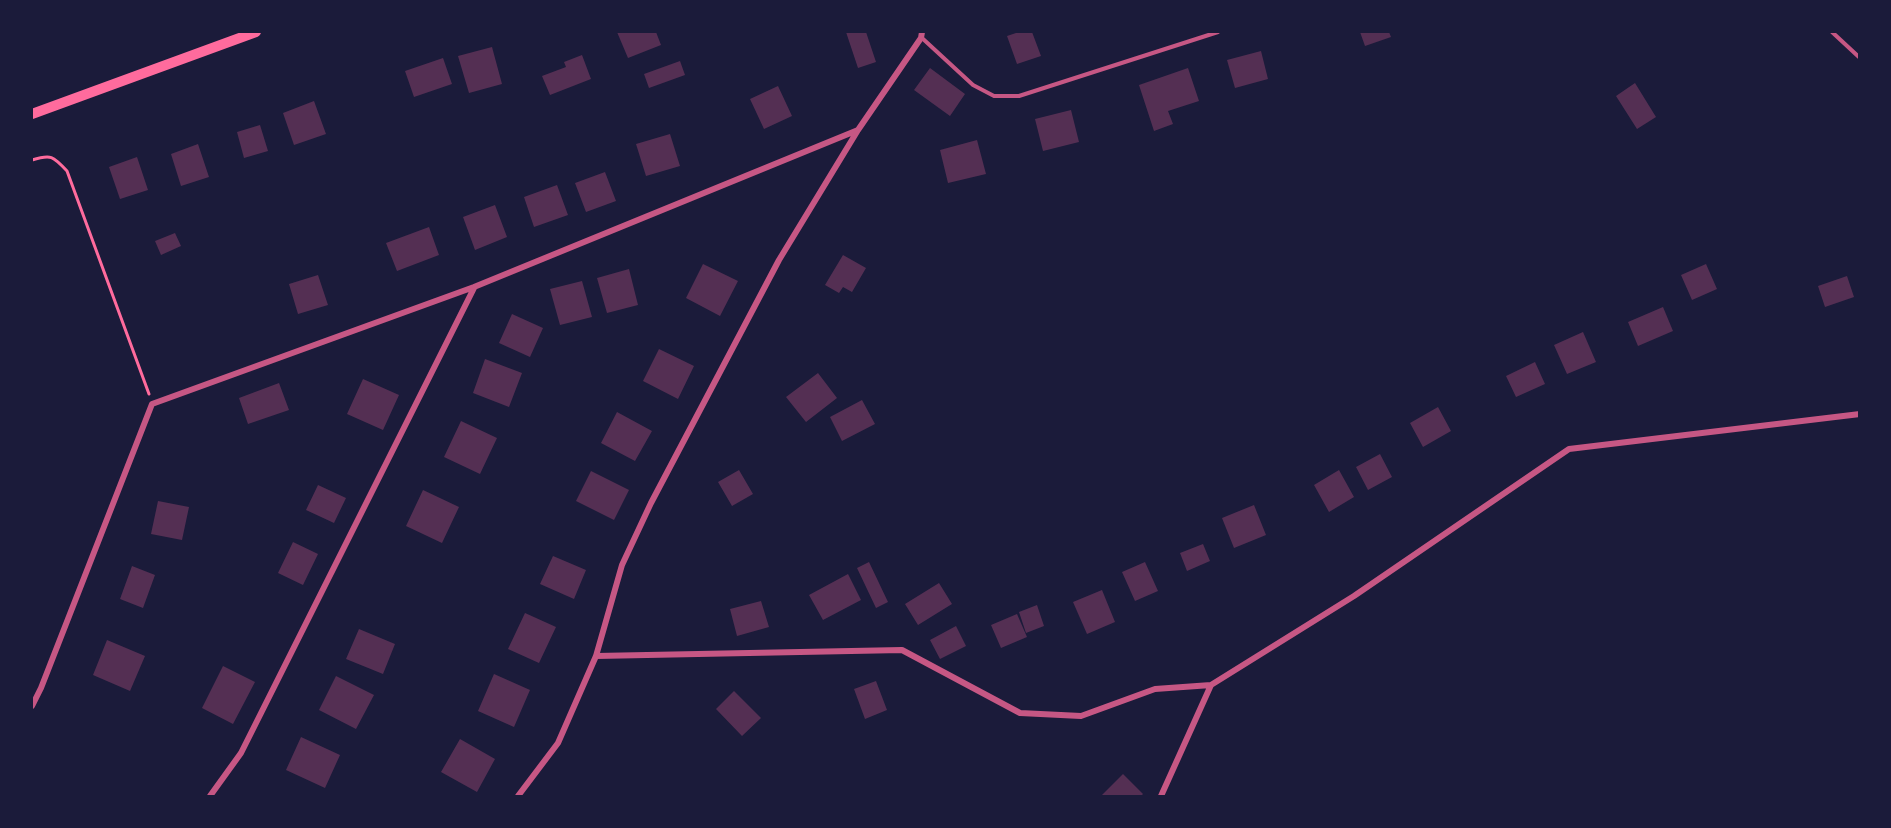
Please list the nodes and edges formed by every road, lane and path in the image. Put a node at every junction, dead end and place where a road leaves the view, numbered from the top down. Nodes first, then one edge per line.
1 (256, 32) edge
2 (1218, 32) edge
3 (1832, 32) edge
4 (922, 35) edge
5 (1860, 58) edge
6 (32, 114) edge
7 (858, 130) junction
8 (32, 160) edge
9 (474, 287) junction
10 (152, 404) junction
11 (1860, 414) edge
12 (596, 656) junction
13 (1211, 685) junction
14 (32, 706) edge
15 (210, 796) edge
16 (518, 796) edge
17 (1161, 796) edge

1 - 6 main road
2 - 4 lane
3 - 5 lane
4 - 7 street
7 - 9 street
7 - 12 street
8 - 10 path
9 - 10 street
9 - 15 street
10 - 14 street
11 - 13 street
12 - 13 street
12 - 16 street
13 - 17 street

